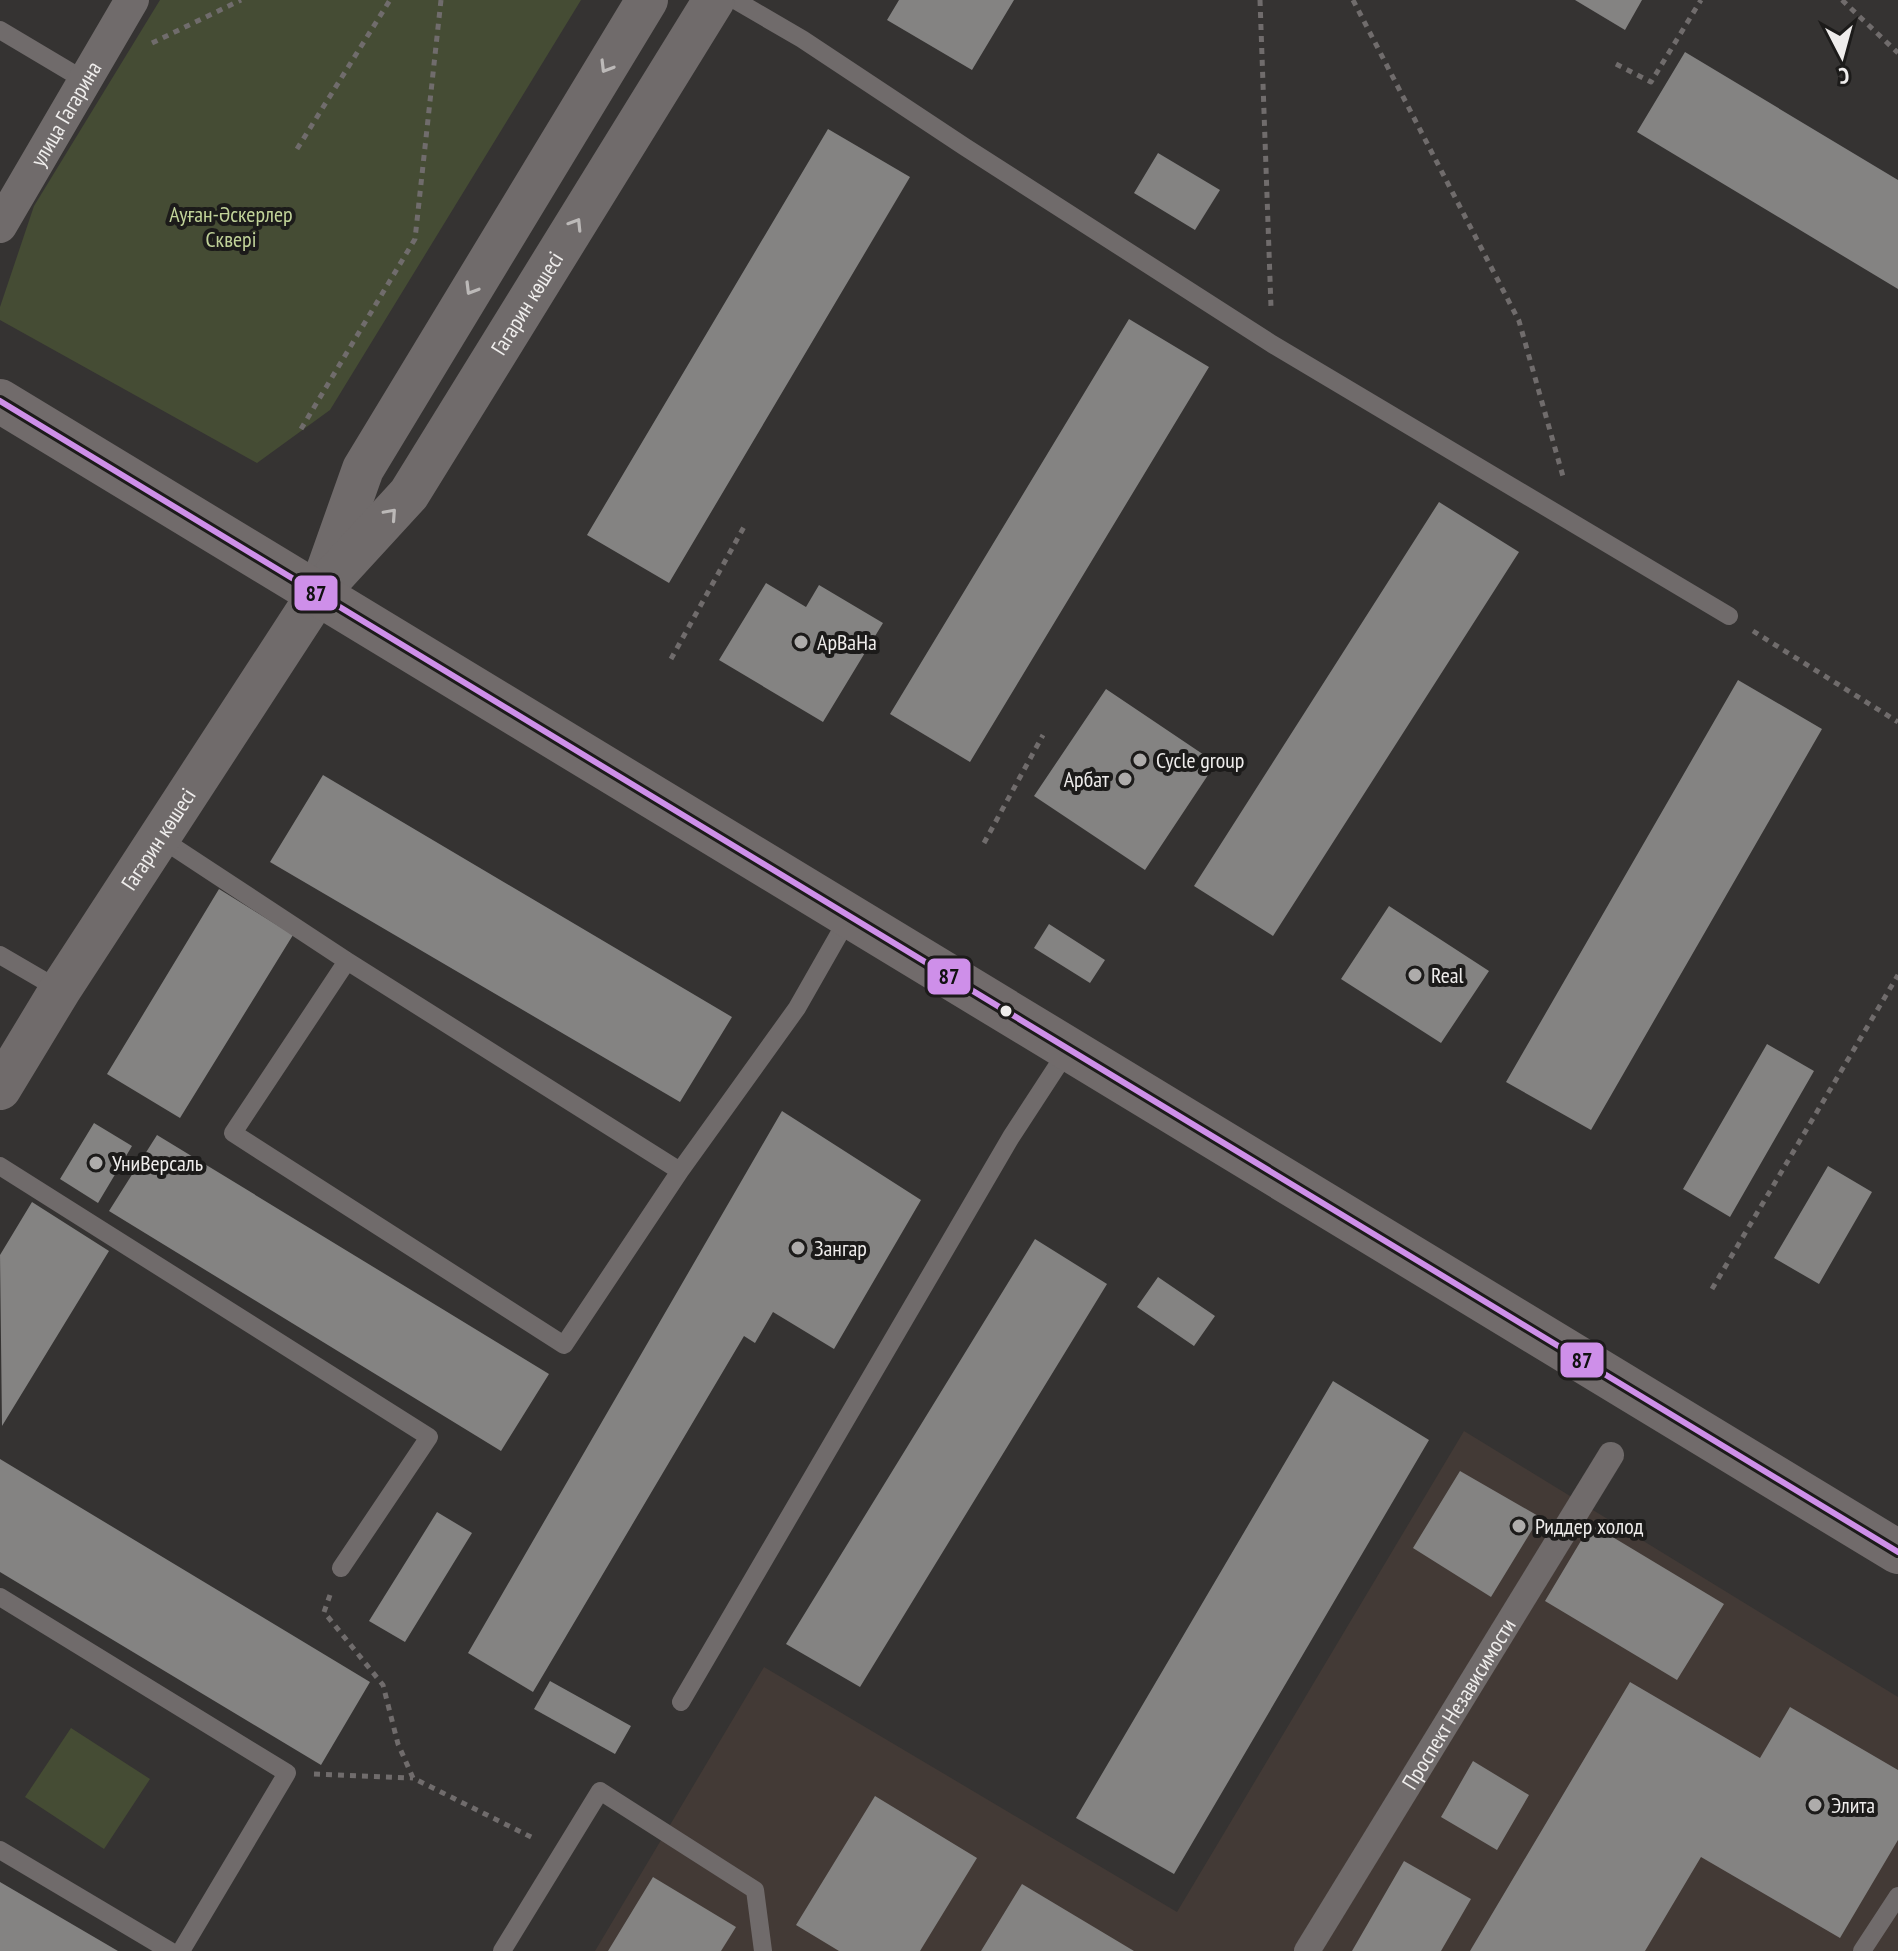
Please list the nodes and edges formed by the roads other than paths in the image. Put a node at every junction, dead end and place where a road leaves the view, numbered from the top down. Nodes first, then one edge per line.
1 (132, 0) edge
2 (647, 0) edge
3 (714, 0) edge
4 (735, 0) edge
5 (0, 30) edge
6 (84, 80) junction
7 (0, 226) edge
8 (0, 401) edge
9 (319, 592) junction
10 (1729, 616) road end
11 (160, 838) junction
12 (850, 915) junction
13 (0, 955) edge
14 (347, 961) junction
15 (60, 990) junction
16 (1069, 1048) junction
17 (0, 1089) edge
18 (0, 1166) edge
19 (680, 1171) junction
20 (1611, 1455) dead end
21 (1898, 1552) edge
22 (341, 1568) road end
23 (0, 1597) edge
24 (681, 1702) dead end
25 (0, 1850) edge
26 (1898, 1896) edge
27 (170, 1951) edge
28 (181, 1951) edge
29 (502, 1951) edge
30 (763, 1951) edge
31 (1307, 1951) edge
32 (1862, 1951) edge

1 - 6 street, улица Гагарина
2 -> 9 street, Гагарин көшесі
9 -> 3 street, Гагарин көшесі
4 - 10 lane
5 - 6 lane
6 - 7 street, улица Гагарина
8 - 9 main road
9 - 11 street, Гагарин көшесі
9 - 12 main road
11 - 14 lane
11 - 15 street, Гагарин көшесі
12 - 16 main road
12 - 19 lane
13 - 15 lane
14 - 19 lane
14 - 19 lane
15 - 17 street, Гагарин көшесі
16 - 21 main road
16 - 24 lane
18 - 22 lane
20 - 31 street, Проспект Независимости
23 - 28 lane
25 - 27 lane
26 - 32 lane
29 - 30 lane

